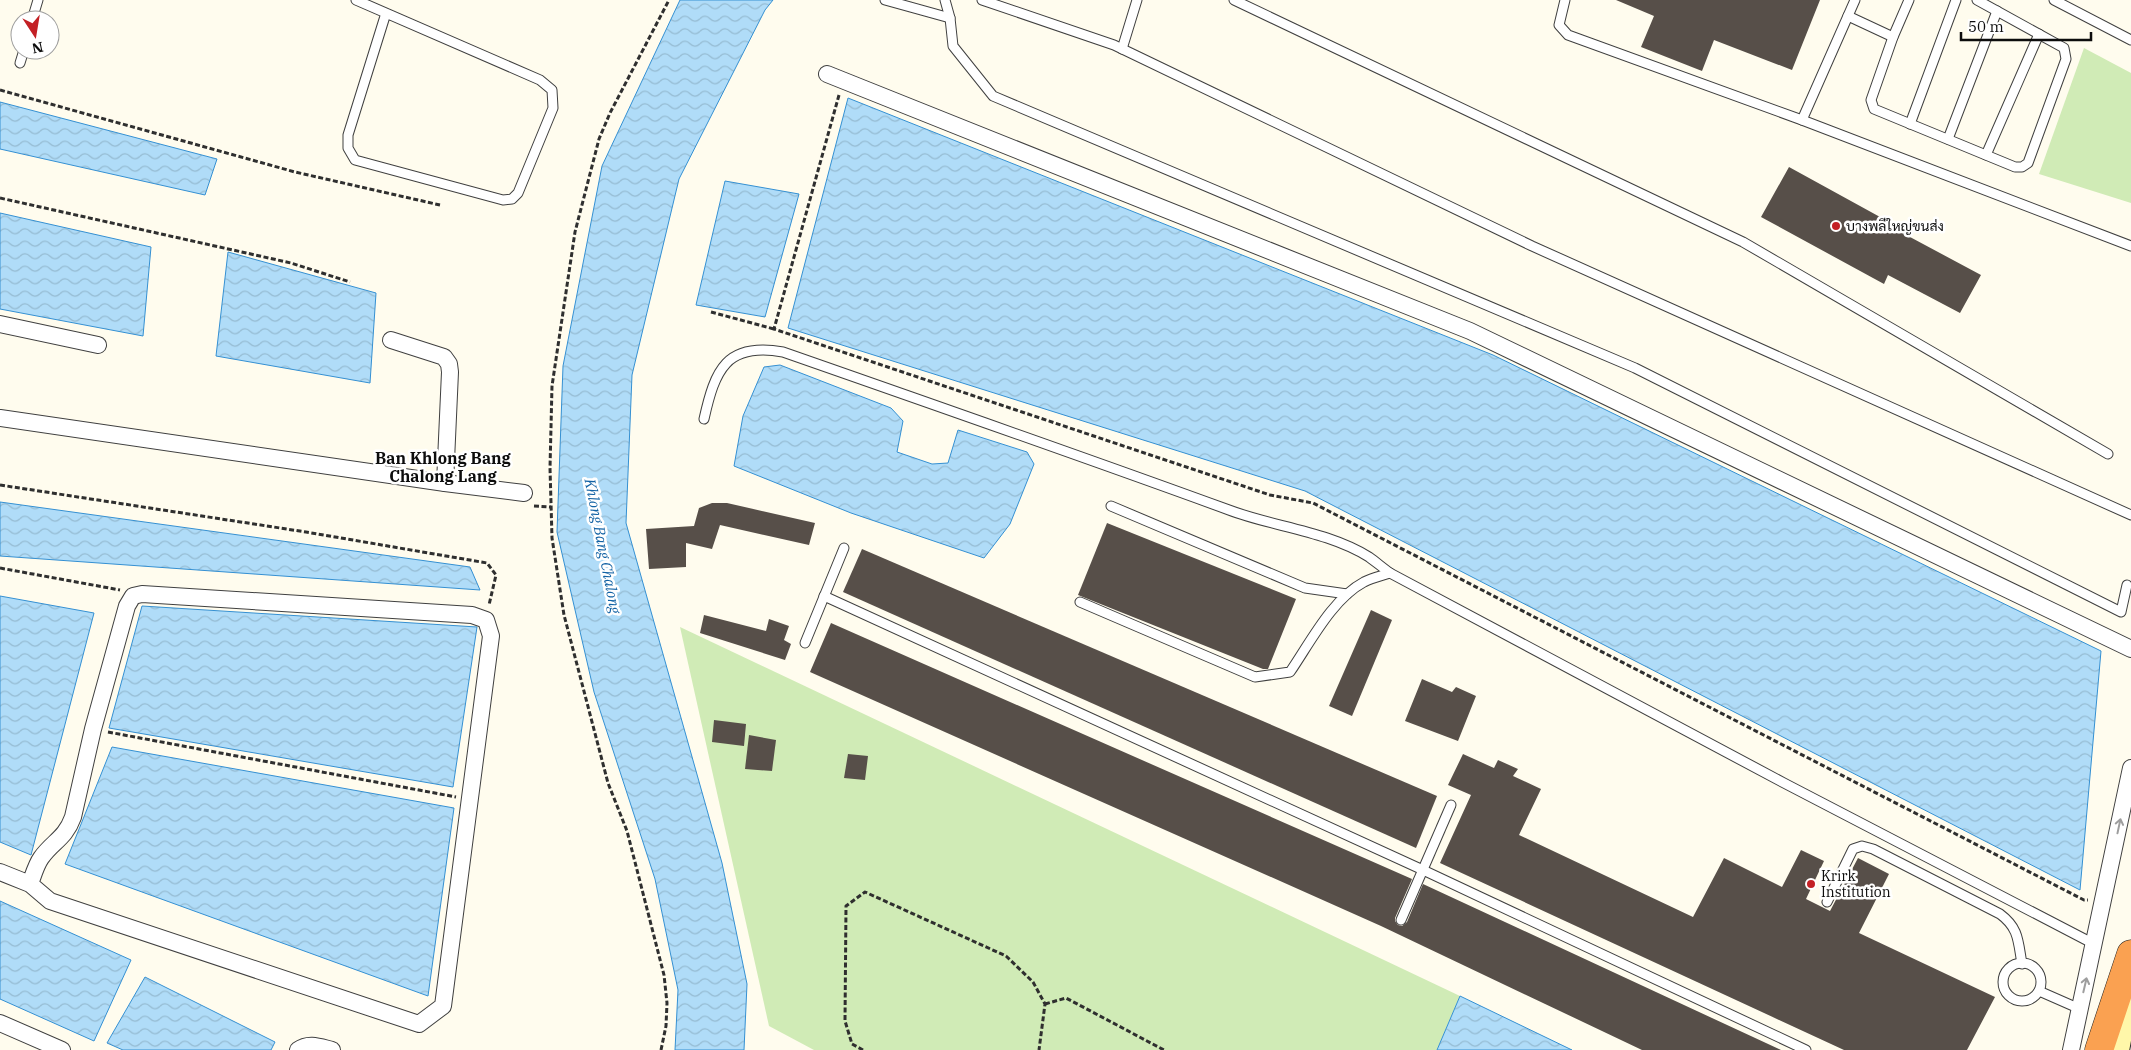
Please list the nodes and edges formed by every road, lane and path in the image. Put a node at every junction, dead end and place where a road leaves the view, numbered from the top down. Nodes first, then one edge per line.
1 (356, 0) edge
2 (669, 0) edge
3 (885, 0) edge
4 (945, 0) edge
5 (982, 0) edge
6 (1137, 0) edge
7 (1234, 0) edge
8 (1565, 0) edge
9 (1855, 0) edge
10 (1909, 0) edge
11 (1956, 0) edge
12 (1977, 0) edge
13 (2054, 0) edge
14 (1997, 11) junction
15 (386, 13) junction
16 (1848, 16) junction
17 (950, 18) junction
18 (2039, 34) junction
19 (1893, 37) junction
20 (2131, 40) edge
21 (1122, 49) junction
22 (21, 60) edge
23 (20, 63) dead end
24 (827, 74) dead end
25 (0, 90) edge
26 (1802, 120) junction
27 (1910, 124) junction
28 (1948, 139) junction
29 (1986, 155) junction
30 (0, 198) edge
31 (440, 205) dead end
32 (2131, 246) edge
33 (350, 282) dead end
34 (710, 312) dead end
35 (0, 324) edge
36 (774, 329) dead end
37 (391, 340) dead end
38 (98, 345) dead end
39 (0, 418) edge
40 (704, 419) dead end
41 (2108, 454) dead end
42 (444, 484) junction
43 (0, 485) edge
44 (524, 493) dead end
45 (1111, 506) dead end
46 (2131, 515) edge
47 (844, 548) dead end
48 (0, 568) edge
49 (1390, 573) junction
50 (2127, 585) dead end
51 (142, 594) junction
52 (1347, 594) junction
53 (824, 596) junction
54 (1080, 602) dead end
55 (486, 620) junction
56 (805, 642) dead end
57 (2131, 649) edge
58 (93, 729) junction
59 (2131, 768) edge
60 (471, 800) junction
61 (1451, 806) dead end
62 (1423, 870) junction
63 (0, 872) edge
64 (30, 884) junction
65 (1826, 902) dead end
66 (1401, 920) dead end
67 (2094, 944) junction
68 (2131, 954) edge
69 (2022, 964) junction
70 (2131, 980) edge
71 (2039, 990) junction
72 (1045, 1004) junction
73 (2080, 1009) junction
74 (0, 1023) edge
75 (62, 1050) edge
76 (298, 1050) edge
77 (332, 1050) edge
78 (661, 1050) edge
79 (864, 1050) edge
80 (1039, 1050) edge
81 (1164, 1050) edge
82 (1806, 1050) edge
83 (2071, 1050) edge
84 (2099, 1050) edge
85 (2117, 1050) edge

1 - 15 lane
2 - 78 path
3 - 17 lane
4 - 17 lane
5 - 21 lane
6 - 21 lane
7 - 41 lane
8 - 26 lane
9 - 16 lane
10 - 19 lane
11 - 27 lane
12 - 14 lane
13 - 20 lane
14 - 18 lane
14 - 28 lane
15 - 15 lane
16 - 19 lane
16 - 26 lane
17 - 50 lane
18 - 29 lane
18 - 29 lane
19 - 27 lane
21 - 46 lane
22 - 23 lane
24 - 57 street
25 - 31 path
26 - 32 lane
27 - 28 lane
28 - 29 lane
30 - 33 path
34 - 36 path
35 - 38 street
37 - 42 street
39 - 42 street
40 - 49 lane
42 - 44 street
43 - 55 path
45 - 52 lane
47 - 53 lane
48 - 51 path
49 - 52 lane
49 - 67 lane
51 - 55 street
51 - 58 street
52 - 54 lane
53 - 56 lane
53 - 62 lane
55 - 60 street
58 - 60 path
58 - 64 street
67 -> 59 street
60 - 64 street
61 - 62 lane
62 - 66 lane
62 - 82 lane
63 - 64 street
65 - 69 lane
73 -> 67 street
68 - 84 highway
69 - 71 lane
69 - 71 lane
70 - 85 main road
71 - 73 lane
72 - 79 path
72 - 80 path
72 - 81 path
73 - 83 street
74 - 75 street
76 - 77 street

